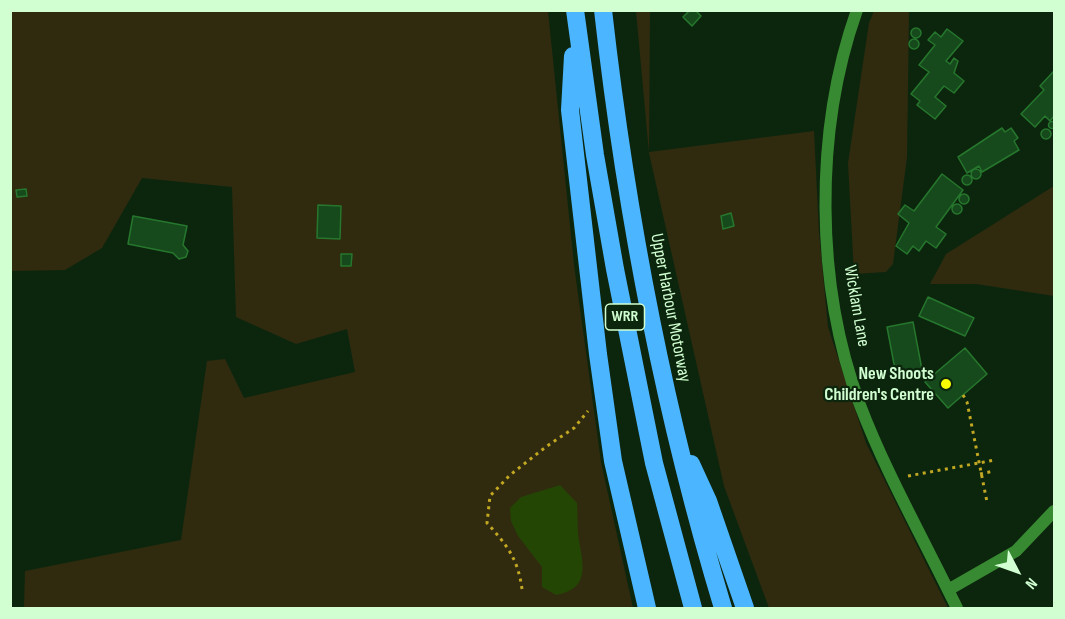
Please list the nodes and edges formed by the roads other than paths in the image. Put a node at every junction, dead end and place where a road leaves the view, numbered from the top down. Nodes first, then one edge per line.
1 (603, 10) edge
2 (857, 10) edge
3 (575, 16) edge
4 (672, 422) junction
5 (1054, 511) edge
6 (948, 590) junction
7 (647, 609) edge
8 (693, 609) edge
9 (723, 609) edge
10 (745, 609) edge
11 (957, 609) edge

1 - 4 highway, Upper Harbour Motorway / WRR
2 - 6 street, Wicklam Lane
3 - 7 highway
3 - 8 highway, WRR
4 - 9 highway, Upper Harbour Motorway / WRR
4 - 10 highway
5 - 6 street
6 - 11 street, Wicklam Lane

